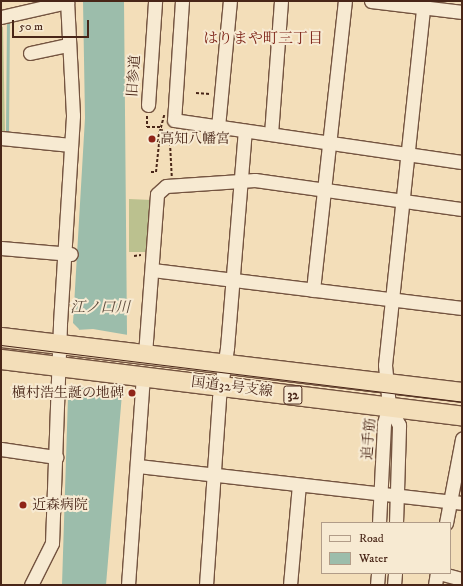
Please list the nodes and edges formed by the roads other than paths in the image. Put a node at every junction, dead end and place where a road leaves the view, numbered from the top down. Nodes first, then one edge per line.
1 (154, 1) edge
2 (182, 1) edge
3 (230, 1) edge
4 (281, 1) edge
5 (344, 1) edge
6 (371, 1) edge
7 (67, 2) edge
8 (424, 4) edge
9 (462, 12) edge
10 (1, 17) edge
11 (69, 44) junction
12 (30, 53) dead end
13 (148, 105) road end
14 (218, 127) junction
15 (245, 131) junction
16 (271, 134) junction
17 (1, 138) edge
18 (329, 142) junction
19 (71, 145) junction
20 (408, 153) junction
21 (462, 162) edge
22 (241, 182) junction
23 (325, 190) junction
24 (403, 201) junction
25 (462, 210) edge
26 (1, 248) edge
27 (66, 250) junction
28 (153, 270) junction
29 (233, 280) junction
30 (313, 290) junction
31 (392, 299) junction
32 (462, 308) edge
33 (1, 337) edge
34 (67, 344) junction
35 (145, 354) junction
36 (1, 359) edge
37 (225, 364) junction
38 (65, 367) junction
39 (143, 376) junction
40 (387, 382) junction
41 (221, 386) junction
42 (462, 392) edge
43 (389, 406) junction
44 (462, 416) edge
45 (462, 439) edge
46 (1, 449) edge
47 (56, 456) junction
48 (138, 466) junction
49 (212, 475) junction
50 (299, 485) junction
51 (380, 494) junction
52 (397, 495) junction
53 (456, 502) edge
54 (379, 522) edge
55 (396, 522) edge
56 (446, 522) edge
57 (378, 574) edge
58 (395, 574) edge
59 (438, 574) edge
60 (442, 574) edge
61 (462, 579) edge
62 (31, 585) edge
63 (128, 585) edge
64 (206, 585) edge
65 (290, 585) edge
66 (377, 585) edge
67 (394, 585) edge
68 (435, 585) edge

1 - 13 street, 旧参道
2 - 14 street
3 - 14 street
4 - 16 street
5 - 18 street
6 - 8 street
7 - 10 street
7 - 11 street
8 - 9 street
8 - 20 street
11 - 12 street
11 - 19 street
14 - 15 street
15 - 16 street
15 - 22 street
16 - 18 street
17 - 19 street
18 - 20 street
18 - 23 street
19 - 27 street
20 - 21 street
20 - 24 street
22 - 23 street
22 - 28 street
22 - 29 street
23 - 24 street
23 - 30 street
24 - 25 street
24 - 31 street
26 - 27 street
27 - 34 street
28 - 29 street
28 - 35 street
29 - 30 street
29 - 37 street
30 - 31 street
31 - 32 street
31 - 40 street
33 - 34 highway, 国道32号支線 / 32
34 - 35 highway, 国道32号支線 / 32
34 - 38 street
35 - 37 highway, 国道32号支線 / 32
36 - 38 highway, 国道32号支線 / 32
37 - 40 highway, 国道32号支線 / 32
37 - 41 street
38 - 39 highway, 国道32号支線 / 32
38 - 47 street
39 - 41 highway, 国道32号支線 / 32
39 - 48 street
40 - 42 highway, 国道32号支線 / 32
40 - 43 street
41 - 43 highway, 国道32号支線 / 32
41 - 49 street
43 - 44 highway, 国道32号支線 / 32
43 - 51 street, 追手筋
43 - 52 street, 追手筋
45 - 53 street
46 - 47 street
47 - 62 street
48 - 49 street
48 - 63 street
49 - 50 street
49 - 64 street
50 - 51 street
50 - 65 street
51 - 52 street
51 - 54 street, 追手筋
52 - 53 street
52 - 55 street, 追手筋
53 - 56 street
57 - 66 street
58 - 67 street
59 - 68 street
60 - 61 street

